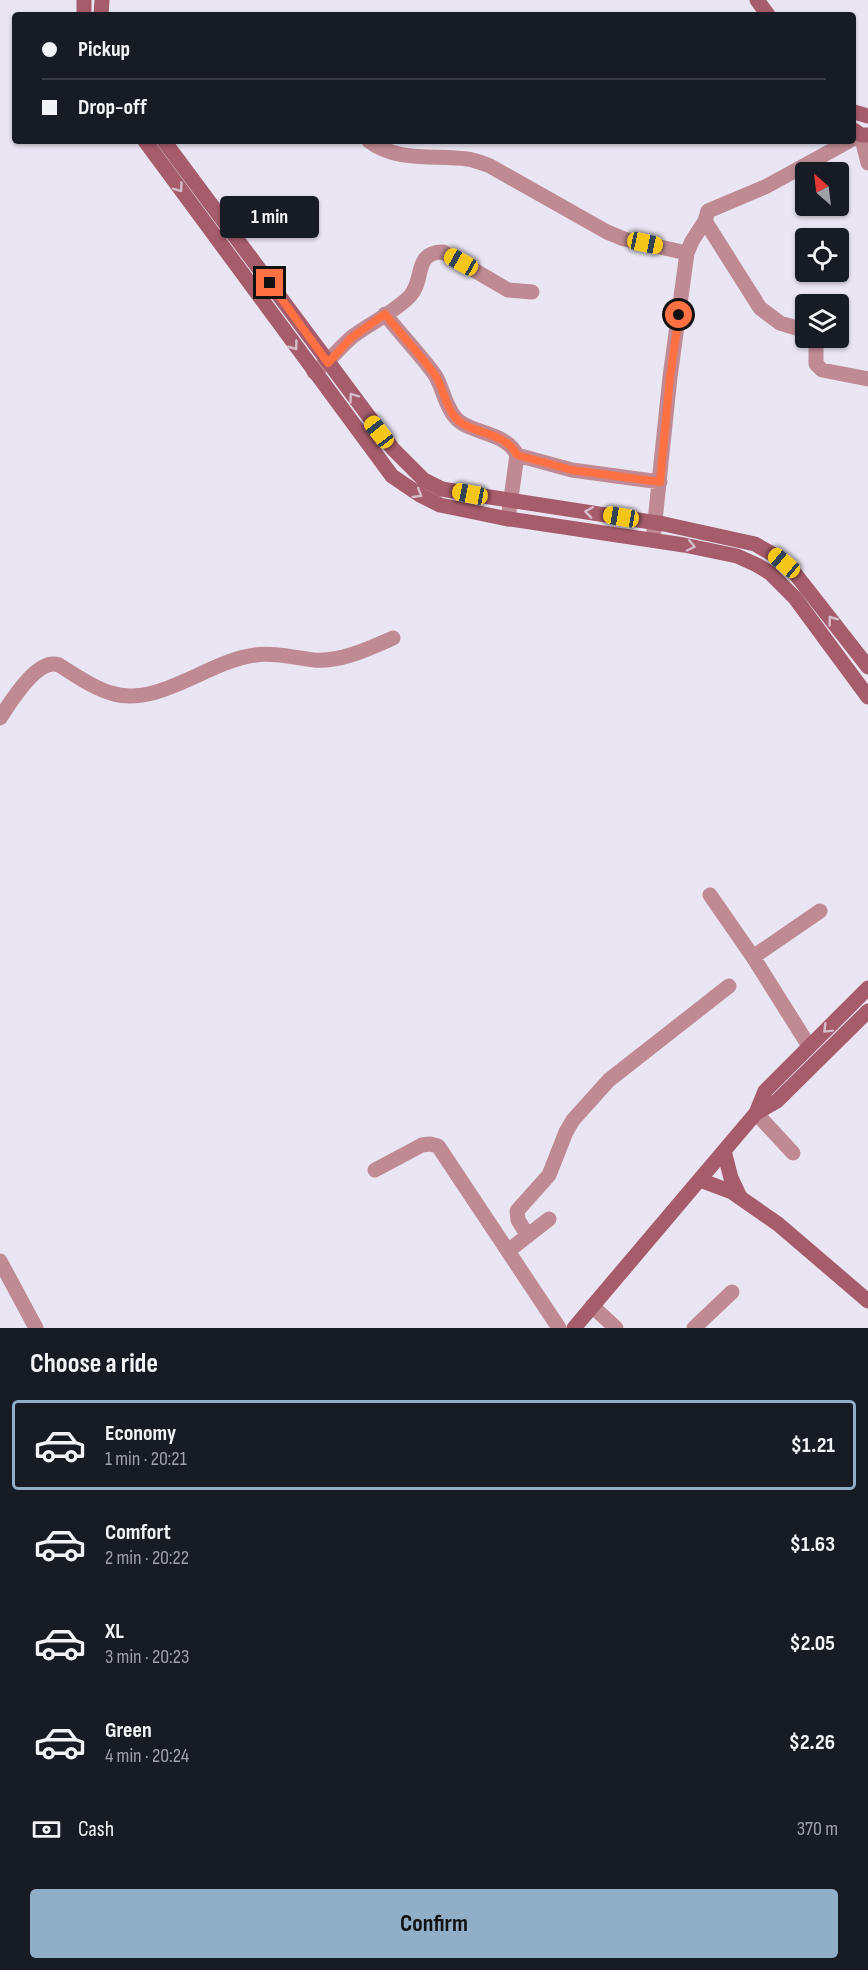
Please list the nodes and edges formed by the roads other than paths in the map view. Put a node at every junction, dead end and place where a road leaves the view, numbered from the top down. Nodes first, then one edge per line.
1 (857, 136) edge
2 (147, 144) edge
3 (166, 144) edge
4 (372, 144) edge
5 (843, 144) edge
6 (868, 163) edge
7 (705, 221) junction
8 (687, 253) junction
9 (532, 291) dead end
10 (385, 314) junction
11 (795, 328) edge
12 (816, 348) edge
13 (328, 363) junction
14 (314, 372) junction
15 (868, 379) edge
16 (517, 455) junction
17 (660, 482) junction
18 (511, 500) junction
19 (508, 519) junction
20 (656, 523) junction
21 (653, 540) junction
22 (393, 638) dead end
23 (868, 667) edge
24 (863, 681) edge
25 (868, 697) edge
26 (0, 718) edge
27 (711, 895) dead end
28 (820, 911) dead end
29 (753, 957) junction
30 (729, 986) dead end
31 (868, 988) edge
32 (867, 1015) edge
33 (810, 1046) junction
34 (756, 1113) junction
35 (724, 1151) junction
36 (793, 1154) dead end
37 (375, 1170) dead end
38 (700, 1180) junction
39 (740, 1197) junction
40 (549, 1219) dead end
41 (528, 1236) junction
42 (508, 1251) junction
43 (0, 1261) edge
44 (732, 1292) dead end
45 (868, 1300) edge
46 (592, 1306) junction
47 (36, 1328) edge
48 (559, 1328) edge
49 (574, 1328) edge
50 (616, 1328) edge
51 (694, 1328) edge

1 - 6 street
2 -> 14 street
3 - 13 street
4 - 8 street
5 - 7 street
7 - 8 street
7 - 11 street
8 - 17 street
9 - 10 street
10 - 13 street
10 - 16 street
12 - 15 street
13 - 14 street
18 -> 13 street
14 -> 19 street
16 - 17 street
16 - 18 street
17 - 20 street
18 - 19 street
20 -> 18 street
19 - 21 street
20 - 21 street
23 -> 20 street
21 -> 24 street
22 - 26 street
24 - 25 street
27 - 29 street
28 - 29 street
29 - 33 street
30 - 41 street
31 -> 33 street
32 - 34 street
33 - 34 street
34 - 35 street
34 - 36 street
35 - 38 street
35 - 39 street
37 - 42 street
38 - 39 street
38 - 46 street
39 - 45 street
40 - 41 street
41 - 42 street
42 - 48 street
43 - 47 street
44 - 51 street
46 - 49 street
46 - 50 street

